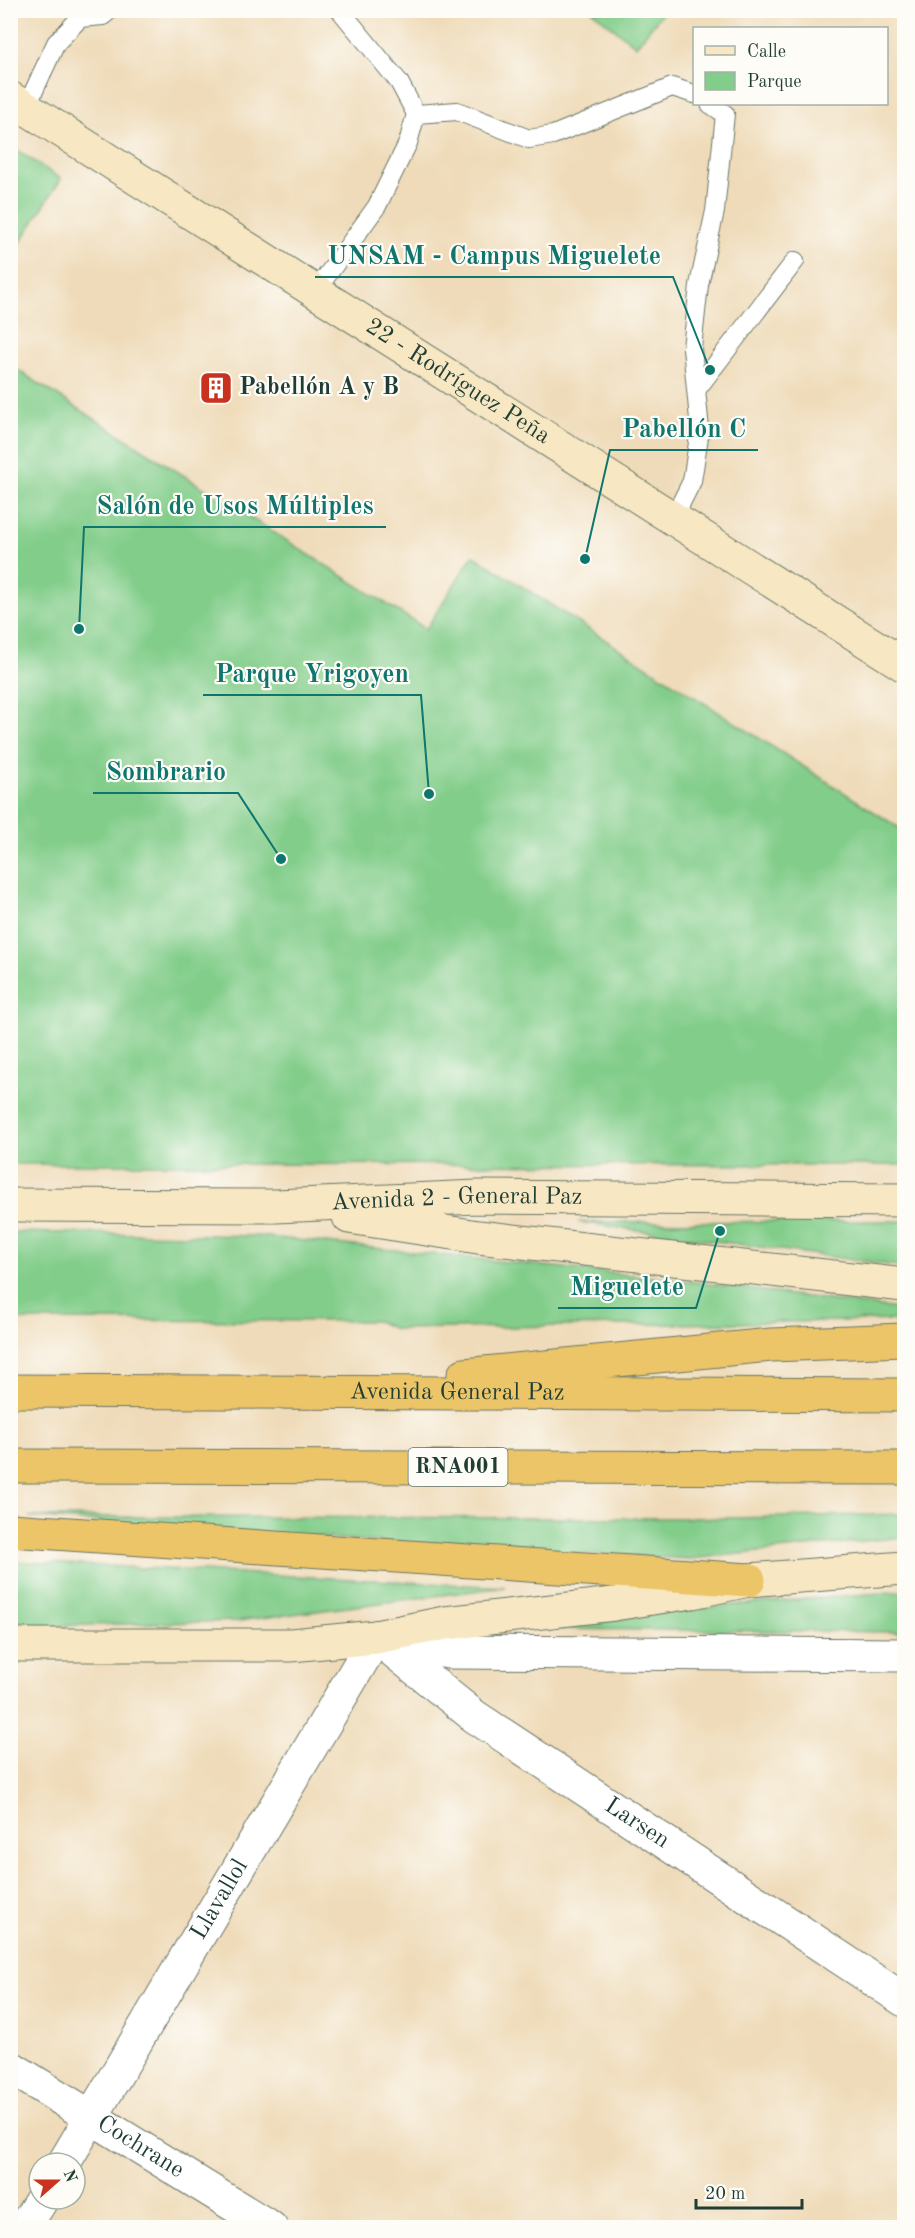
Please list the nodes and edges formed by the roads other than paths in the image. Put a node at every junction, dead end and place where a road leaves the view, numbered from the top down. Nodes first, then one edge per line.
1 (110, 10) edge
2 (340, 10) edge
3 (693, 94) edge
4 (18, 103) edge
5 (712, 105) edge
6 (416, 114) junction
7 (795, 261) dead end
8 (315, 292) junction
9 (697, 389) junction
10 (674, 519) junction
11 (904, 665) edge
12 (904, 1200) edge
13 (10, 1205) edge
14 (276, 1206) junction
15 (904, 1285) edge
16 (904, 1340) edge
17 (10, 1391) edge
18 (296, 1392) junction
19 (904, 1395) edge
20 (10, 1466) edge
21 (904, 1468) edge
22 (10, 1530) edge
23 (904, 1568) edge
24 (749, 1580) junction
25 (376, 1637) junction
26 (10, 1645) edge
27 (904, 1655) edge
28 (904, 2000) edge
29 (10, 2067) edge
30 (92, 2119) junction
31 (72, 2151) edge
32 (35, 2211) edge
33 (24, 2228) edge
34 (271, 2228) edge

1 - 4 lane
2 - 6 lane
3 - 6 lane
4 - 8 street, 22 - Rodríguez Peña
5 - 9 lane
6 - 8 lane
7 - 9 lane
8 - 10 street, 22 - Rodríguez Peña
9 - 10 lane
10 - 11 street, 22 - Rodríguez Peña
12 - 14 street, Avenida 2 - General Paz
13 - 14 street, Avenida 2 - General Paz
14 - 15 street
16 - 18 highway
17 - 18 highway, Avenida General Paz
18 - 19 highway, Avenida General Paz
20 - 21 highway, RNA001
22 - 24 highway
23 - 24 street
24 - 25 street
25 - 26 street
25 - 27 street
25 - 28 street, Larsen
25 - 30 street, Llavallol
29 - 30 street, Cochrane
30 - 31 street, Llavallol
30 - 34 street, Cochrane
32 - 33 street

